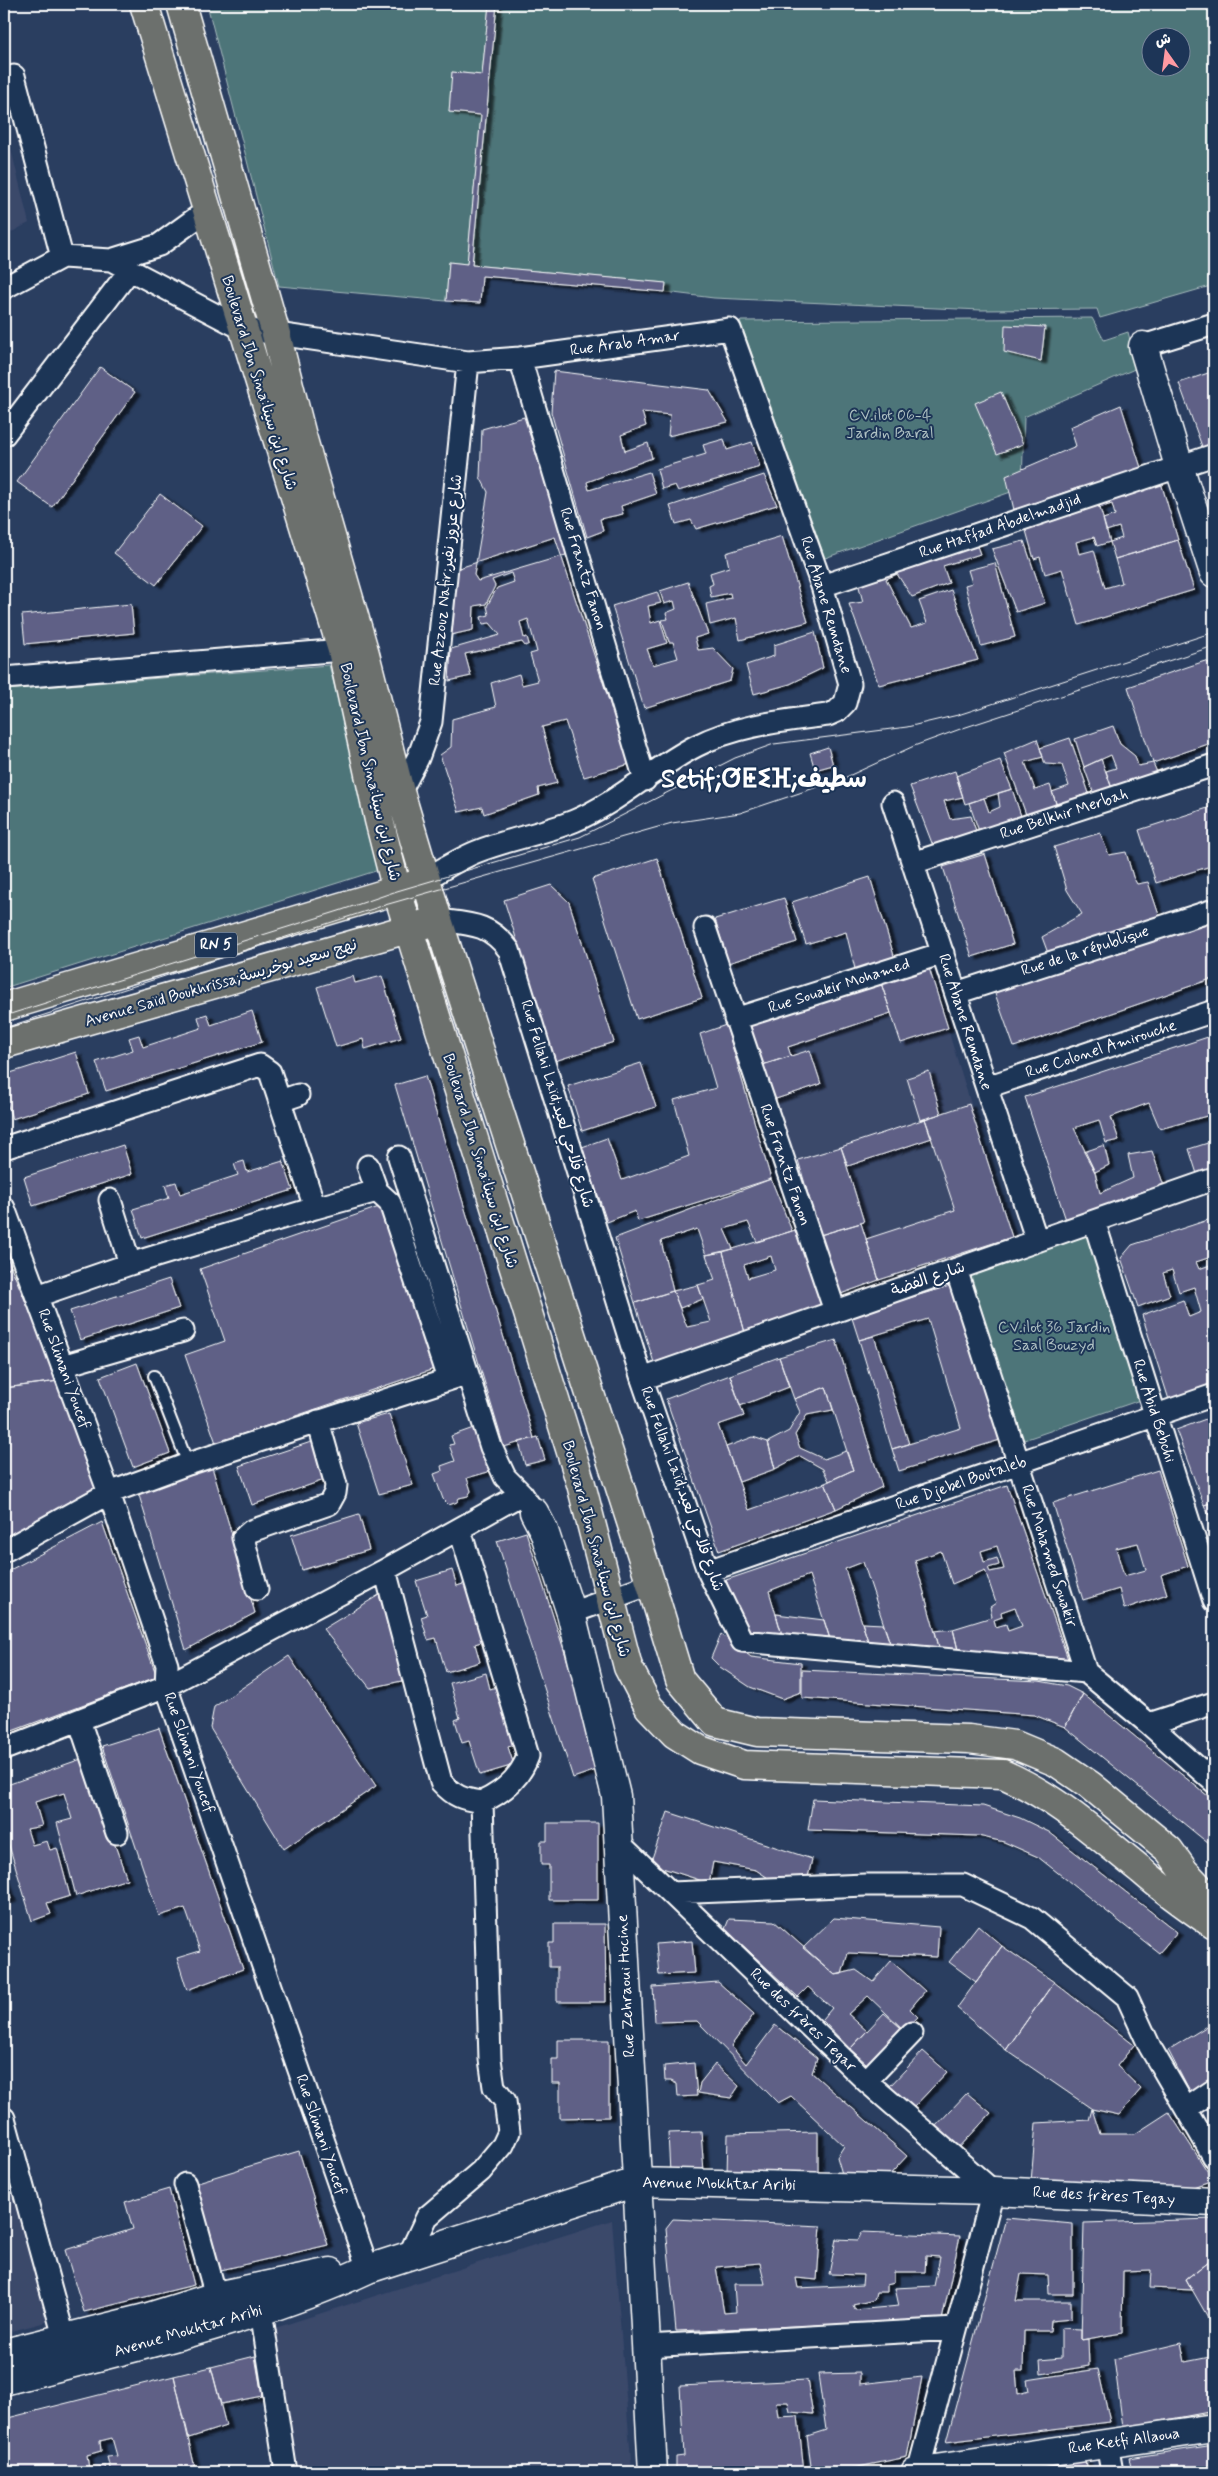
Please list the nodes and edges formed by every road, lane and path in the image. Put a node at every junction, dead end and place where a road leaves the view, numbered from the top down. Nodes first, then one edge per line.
1 (144, 4) edge
2 (181, 4) edge
3 (4, 78) edge
4 (206, 211) junction
5 (62, 257) junction
6 (111, 260) junction
7 (130, 270) junction
8 (4, 288) edge
9 (1214, 324) edge
10 (243, 329) junction
11 (730, 329) joint
12 (278, 342) junction
13 (1143, 346) joint
14 (520, 358) junction
15 (468, 362) junction
16 (4, 435) edge
17 (1214, 455) edge
18 (1178, 466) junction
19 (1214, 573) edge
20 (822, 586) junction
21 (354, 652) junction
22 (4, 678) edge
23 (1214, 765) edge
24 (646, 780) junction
25 (400, 792) junction
26 (893, 803) dead end
27 (913, 863) junction
28 (426, 879) junction
29 (396, 891) junction
30 (1214, 910) edge
31 (438, 920) junction
32 (705, 928) dead end
33 (407, 930) junction
34 (943, 953) junction
35 (956, 993) junction
36 (4, 1008) edge
37 (1214, 1011) edge
38 (735, 1019) junction
39 (4, 1044) edge
40 (987, 1087) junction
41 (4, 1148) edge
42 (399, 1157) dead end
43 (368, 1166) dead end
44 (1214, 1179) edge
45 (377, 1191) junction
46 (110, 1200) dead end
47 (4, 1208) edge
48 (315, 1208) junction
49 (1094, 1221) junction
50 (1037, 1241) junction
51 (130, 1264) junction
52 (956, 1269) junction
53 (37, 1296) junction
54 (835, 1311) junction
55 (183, 1331) dead end
56 (62, 1366) junction
57 (154, 1376) dead end
58 (457, 1376) junction
59 (642, 1379) junction
60 (1214, 1395) edge
61 (1156, 1416) junction
62 (318, 1421) junction
63 (1019, 1463) junction
64 (188, 1464) junction
65 (109, 1493) junction
66 (528, 1503) junction
67 (460, 1530) junction
68 (4, 1551) edge
69 (385, 1570) junction
70 (708, 1571) junction
71 (651, 1584) junction
72 (257, 1589) dead end
73 (611, 1597) junction
74 (1214, 1601) edge
75 (571, 1613) junction
76 (1086, 1672) junction
77 (166, 1686) junction
78 (1214, 1703) edge
79 (79, 1720) junction
80 (1149, 1724) junction
81 (4, 1749) edge
82 (1214, 1782) edge
83 (482, 1802) junction
84 (117, 1833) dead end
85 (618, 1842) junction
86 (1169, 1850) junction
87 (1140, 1870) junction
88 (1214, 1881) edge
89 (671, 1893) junction
90 (1214, 1903) edge
91 (1214, 1925) edge
92 (912, 2033) dead end
93 (866, 2081) junction
94 (1214, 2090) edge
95 (1186, 2109) junction
96 (4, 2118) edge
97 (1214, 2157) edge
98 (636, 2182) junction
99 (185, 2184) dead end
100 (993, 2191) junction
101 (1214, 2202) edge
102 (409, 2256) junction
103 (368, 2269) junction
104 (216, 2296) junction
105 (261, 2311) junction
106 (956, 2329) junction
107 (64, 2337) junction
108 (646, 2346) junction
109 (4, 2352) edge
110 (4, 2381) edge
111 (1214, 2428) edge
112 (1107, 2444) junction
113 (286, 2472) edge
114 (653, 2472) edge
115 (917, 2472) edge
116 (1112, 2472) edge

1 - 4 main road, Boulevard Ibn Sina:شارع ابن سينا
2 - 12 main road, Boulevard Ibn Sina:شارع ابن سينا
3 - 5 street
4 - 6 street
4 - 10 main road, Boulevard Ibn Sina:شارع ابن سينا
5 - 6 street
5 - 8 street
6 - 7 street, Rue Arab Amar
7 - 10 street, Rue Arab Amar
7 - 16 street
9 - 13 street
10 - 12 street, Rue Arab Amar
10 - 21 main road, Boulevard Ibn Sina:شارع ابن سينا
11 - 14 street, Rue Arab Amar
11 - 20 street, Rue Abane Remdane
12 - 15 street, Rue Arab Amar
12 - 21 main road, Boulevard Ibn Sina:شارع ابن سينا
13 - 18 main road
14 - 15 street, Rue Arab Amar
14 - 24 street, Rue Frantz Fanon
15 - 25 street, Rue Azzouz Nafir;شارع عزوز نفير
17 - 18 street, Rue Haffad Abdelmadjid
18 - 19 main road
18 - 20 street, Rue Haffad Abdelmadjid
20 - 24 street, Rue Abane Remdane
21 - 22 street
21 - 25 main road, Boulevard Ibn Sina:شارع ابن سينا
21 - 29 main road, Boulevard Ibn Sina:شارع ابن سينا
23 - 27 street, Rue Belkhir Merbah
24 - 28 street, Rue Abane Remdane
25 - 28 main road, Boulevard Ibn Sina:شارع ابن سينا
26 - 27 street, Rue Abane Remdane
27 - 34 street, Rue Abane Remdane
28 - 29 main road, RN 5
28 - 31 main road, Boulevard Ibn Sina:شارع ابن سينا
29 - 33 main road, Boulevard Ibn Sina:شارع ابن سينا
29 - 36 main road, RN 5
30 - 35 street, Rue de la république
31 - 33 main road, Avenue Saïd Boukhrissa;نهج سعيد بوخريسة / RN 5
31 - 59 street, Rue Fellahi Laïd;شارع فلاحي لعيد
31 - 71 main road, Boulevard Ibn Sina:شارع ابن سينا
32 - 38 street, Rue Frantz Fanon
33 - 39 main road, Avenue Saïd Boukhrissa;نهج سعيد بوخريسة / RN 5
33 - 73 main road, Boulevard Ibn Sina:شارع ابن سينا
34 - 35 street, Rue Abane Remdane
34 - 38 street, Rue Souakir Mohamed
35 - 40 street, Rue Abane Remdane
37 - 40 street, Rue Colonel Amirouche
38 - 54 street, Rue Frantz Fanon
40 - 50 street, Rue Abane Remdane
41 - 48 street
42 - 58 street
43 - 45 street
44 - 49 street, شارع الفضة
45 - 48 street
45 - 58 street
46 - 51 street
47 - 53 street, Rue Slimani Youcef
48 - 51 street
49 - 50 street, شارع الفضة
49 - 61 street, Rue Abid Bebchi
50 - 52 street, شارع الفضة
51 - 53 street
52 - 54 street, شارع الفضة
52 - 63 street, Rue Mohamed Souakir
53 - 56 street, Rue Slimani Youcef
54 - 59 street, شارع الفضة
55 - 56 street
56 - 65 street, Rue Slimani Youcef
57 - 64 lane
58 - 62 street
58 - 66 street
59 - 70 street, Rue Fellahi Laïd;شارع فلاحي لعيد
60 - 61 street, Rue Djebel Boutaleb
61 - 63 street, Rue Djebel Boutaleb
61 - 74 street, Rue Abid Bebchi
62 - 64 street
62 - 72 street
63 - 70 street, Rue Djebel Boutaleb
63 - 76 street, Rue Mohamed Souakir
64 - 65 street
65 - 68 street
65 - 77 street, Rue Slimani Youcef
66 - 67 street
66 - 75 main road, Rue Zehraoui Hocine
67 - 69 street
67 - 83 street
69 - 77 street
69 - 83 street
70 - 76 street, Rue Fellahi Laïd;شارع فلاحي لعيد
71 - 73 street
71 - 86 main road, Boulevard Ibn Sina:شارع ابن سينا
73 - 75 street
73 - 87 main road, Boulevard Ibn Sina:شارع ابن سينا
75 - 85 main road, Rue Zehraoui Hocine
76 - 80 street
77 - 79 street
77 - 103 street, Rue Slimani Youcef
78 - 80 street
79 - 81 street
79 - 84 street
80 - 82 street
83 - 102 street
85 - 89 street, Rue des frères Tegar
85 - 98 main road, Rue Zehraoui Hocine
86 - 88 main road
86 - 90 main road, Boulevard Ibn Sina:شارع ابن سينا
87 - 90 main road
87 - 91 main road, Boulevard Ibn Sina:شارع ابن سينا
89 - 93 street, Rue des frères Tegar
89 - 95 street
92 - 93 street
93 - 100 street, Rue des frères Tegar
94 - 95 street
95 - 97 street
96 - 107 street
98 - 100 main road, Avenue Mokhtar Aribi
98 - 102 main road, Avenue Mokhtar Aribi
98 - 108 main road, Rue Zehraoui Hocine
99 - 104 street
100 - 101 main road, Rue des frères Tegay
100 - 106 street
102 - 103 main road, Avenue Mokhtar Aribi
103 - 104 main road, Avenue Mokhtar Aribi
103 - 105 main road, Avenue Mokhtar Aribi
104 - 107 main road, Avenue Mokhtar Aribi
105 - 110 main road, Avenue Mokhtar Aribi
105 - 113 street
106 - 108 street
106 - 115 street
107 - 109 main road, Avenue Mokhtar Aribi
108 - 114 main road, Rue Zehraoui Hocine
111 - 112 main road, Rue Ketfi Allaoua
112 - 115 main road, Rue Ketfi Allaoua
112 - 116 street

